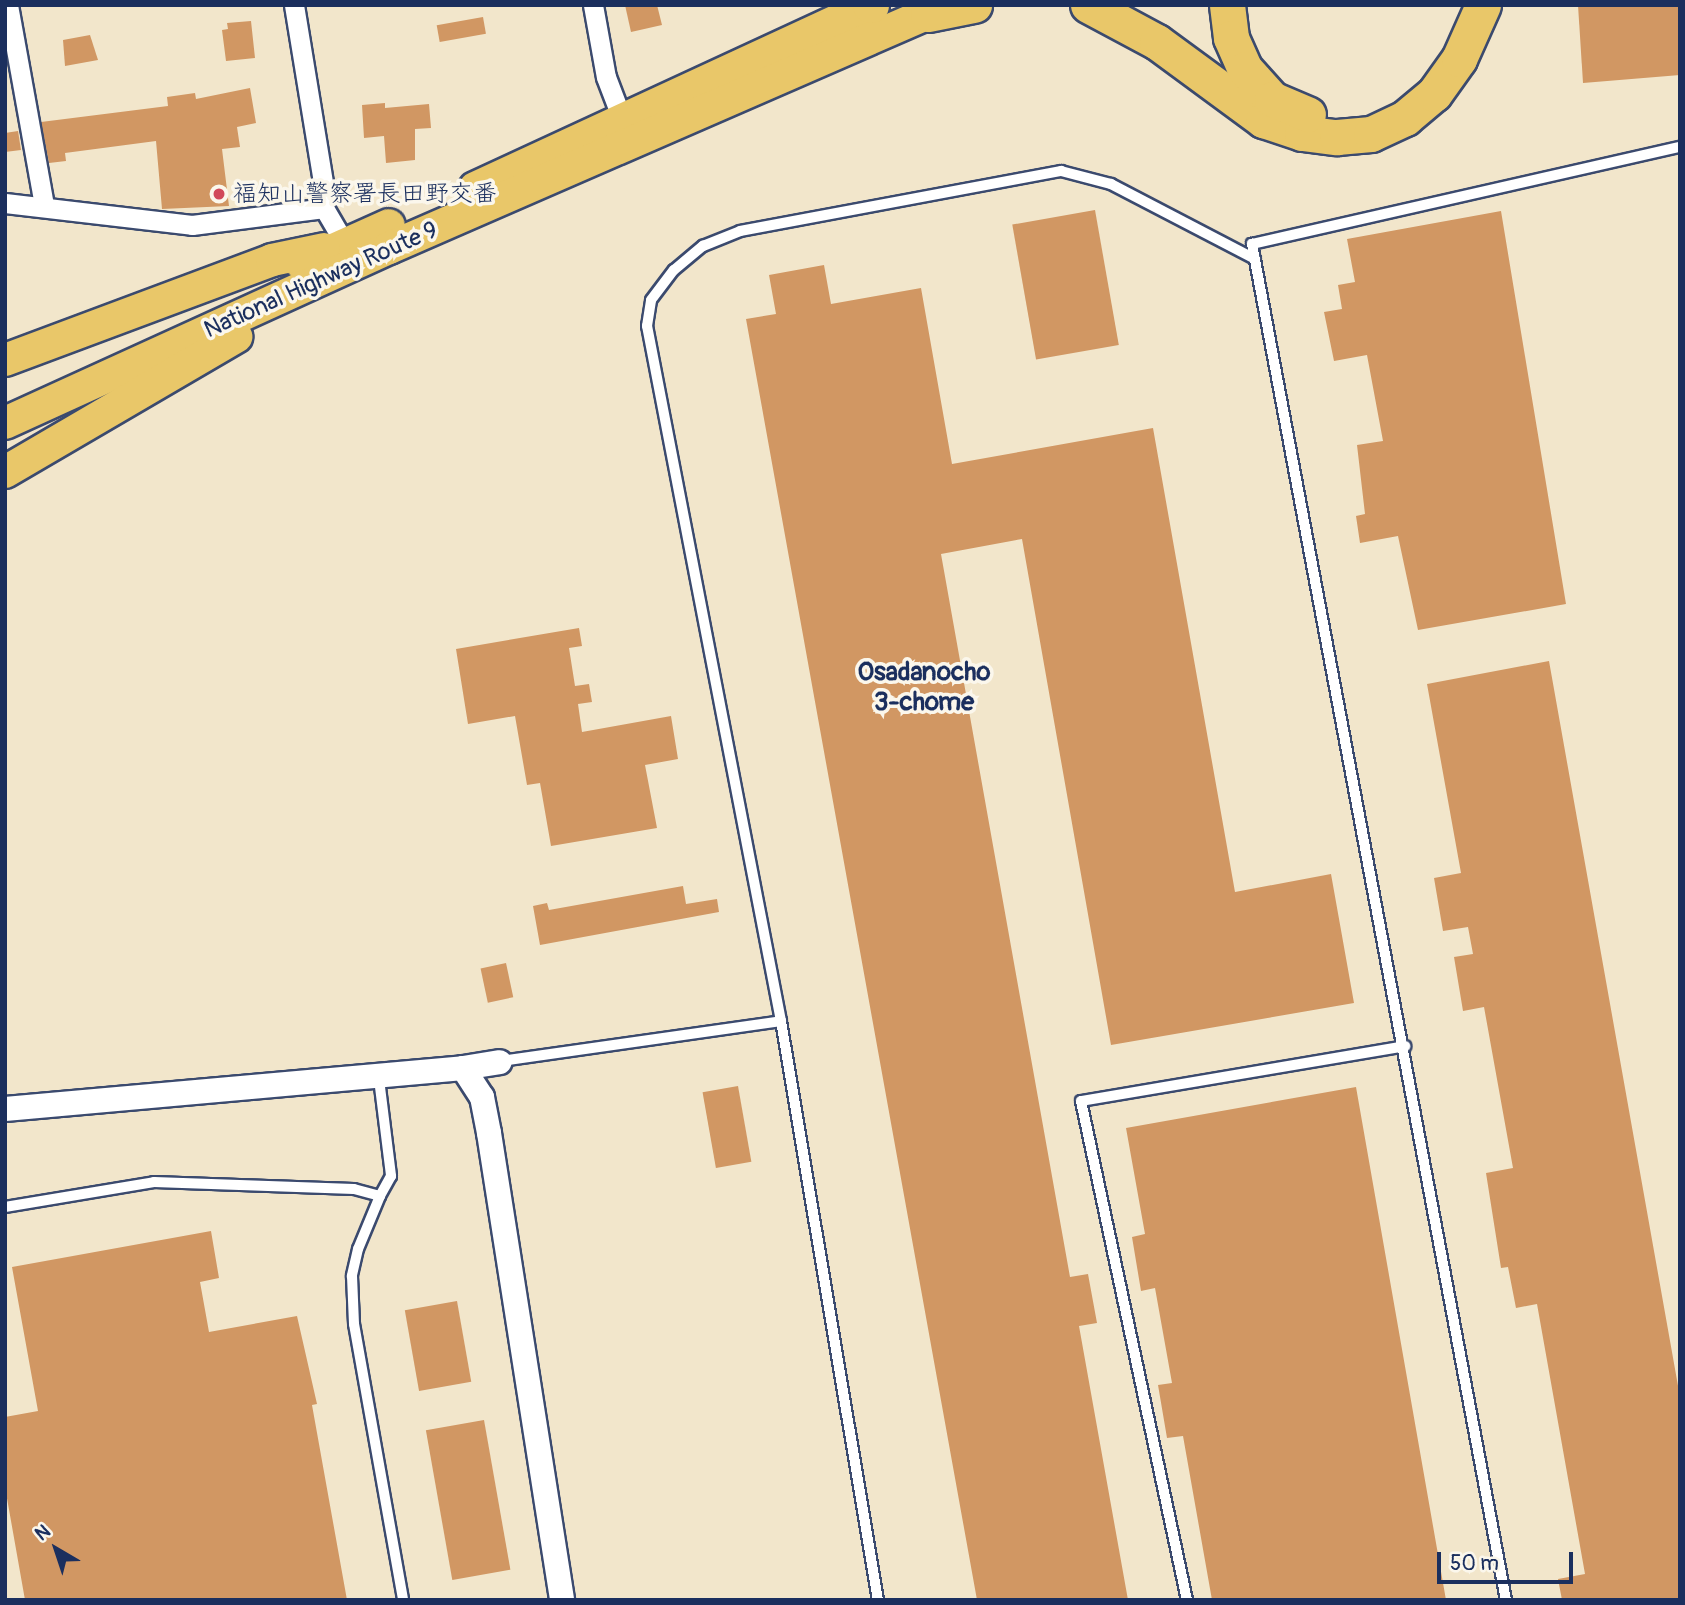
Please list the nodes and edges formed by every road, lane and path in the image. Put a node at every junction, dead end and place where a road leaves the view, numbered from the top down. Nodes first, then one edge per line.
1 (8, 5) edge
2 (295, 5) edge
3 (593, 5) edge
4 (871, 5) edge
5 (974, 5) edge
6 (1088, 5) edge
7 (1227, 5) edge
8 (1464, 5) edge
9 (1483, 5) edge
10 (937, 10) edge
11 (622, 119) junction
12 (1680, 147) edge
13 (5, 203) edge
14 (44, 206) junction
15 (324, 208) junction
16 (345, 244) junction
17 (389, 248) junction
18 (1255, 259) junction
19 (5, 360) edge
20 (5, 401) edge
21 (5, 423) edge
22 (5, 472) edge
23 (781, 1021) junction
24 (1405, 1046) junction
25 (500, 1062) joint
26 (463, 1068) junction
27 (379, 1079) junction
28 (5, 1109) edge
29 (380, 1196) junction
30 (5, 1207) edge
31 (403, 1600) edge
32 (562, 1600) edge
33 (878, 1600) edge
34 (1187, 1600) edge
35 (1506, 1600) edge

1 - 14 street
2 - 15 street
3 - 11 street
4 - 11 highway, National Highway Route 9
5 - 10 highway
6 - 9 highway
7 - 8 highway
10 - 17 highway, National Highway Route 9
11 - 16 highway, National Highway Route 9
12 - 18 lane
13 - 14 street
14 - 15 street
15 - 16 street
16 - 19 highway
16 - 20 highway, National Highway Route 9
17 - 21 highway, National Highway Route 9
17 - 22 highway
18 - 23 lane
18 - 24 lane
23 - 25 lane
23 - 33 lane
24 - 34 lane
24 - 35 lane
25 - 26 street
26 - 27 street
26 - 32 street
27 - 28 street
27 - 29 lane
29 - 30 lane
29 - 31 lane

